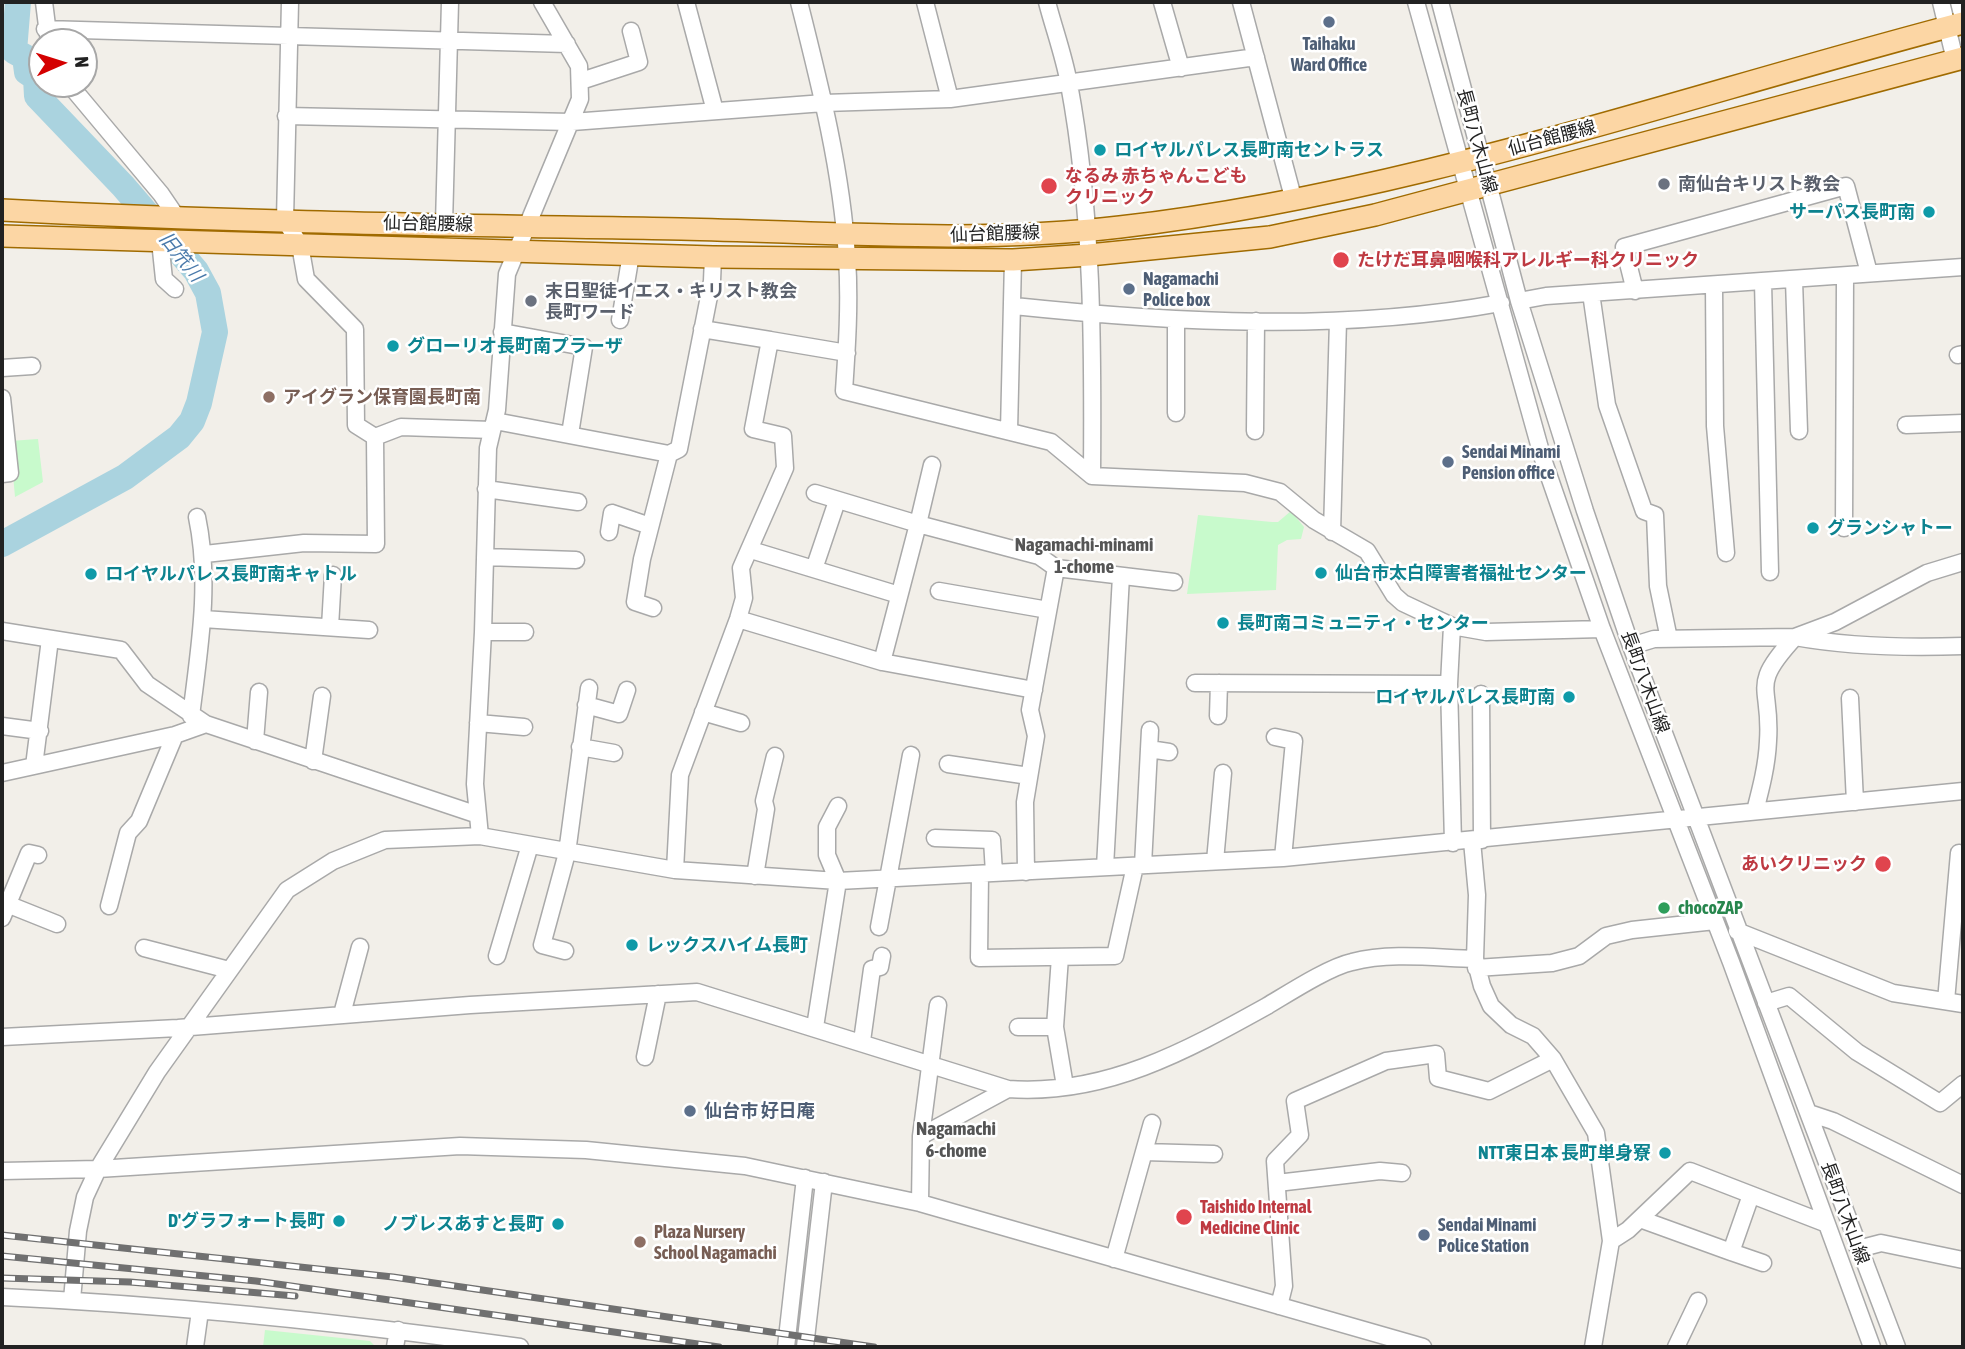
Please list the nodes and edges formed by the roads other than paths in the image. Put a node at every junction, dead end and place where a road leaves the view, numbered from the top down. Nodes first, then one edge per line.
1 (44, 2) edge
2 (290, 2) edge
3 (450, 2) edge
4 (542, 2) edge
5 (686, 2) edge
6 (799, 2) edge
7 (925, 2) edge
8 (1047, 2) edge
9 (1162, 2) edge
10 (1241, 2) edge
11 (1416, 2) edge
12 (1440, 2) edge
13 (1941, 2) edge
14 (1959, 2) edge
15 (1958, 23) edge
16 (46, 28) edge
17 (631, 31) dead end
18 (98, 36) edge
19 (289, 37) junction
20 (450, 41) junction
21 (567, 44) junction
22 (1256, 57) junction
23 (1959, 59) edge
24 (1181, 68) junction
25 (581, 81) junction
26 (1069, 83) junction
27 (81, 98) edge
28 (950, 99) junction
29 (824, 103) junction
30 (715, 111) junction
31 (286, 116) junction
32 (448, 121) junction
33 (572, 122) junction
34 (1482, 158) junction
35 (1460, 164) junction
36 (1489, 185) junction
37 (1468, 191) junction
38 (1294, 201) junction
39 (2, 210) edge
40 (172, 216) junction
41 (285, 220) junction
42 (444, 224) junction
43 (530, 226) junction
44 (1087, 231) junction
45 (845, 233) junction
46 (2, 236) edge
47 (154, 240) junction
48 (300, 245) junction
49 (520, 250) junction
50 (631, 254) junction
51 (1089, 255) junction
52 (713, 257) junction
53 (848, 259) junction
54 (1013, 260) junction
55 (1963, 267) edge
56 (1869, 273) junction
57 (1845, 277) junction
58 (1794, 280) junction
59 (1763, 282) junction
60 (1714, 285) junction
61 (175, 289) dead end
62 (1635, 291) junction
63 (1591, 293) junction
64 (1519, 301) junction
65 (1501, 303) junction
66 (1014, 306) junction
67 (1093, 314) junction
68 (620, 320) dead end
69 (1176, 320) junction
70 (1256, 321) junction
71 (1338, 321) junction
72 (702, 329) junction
73 (502, 332) junction
74 (770, 340) junction
75 (847, 353) junction
76 (32, 366) dead end
77 (2, 368) edge
78 (2, 398) edge
79 (1176, 413) dead end
80 (1963, 423) edge
81 (1906, 425) dead end
82 (493, 426) junction
83 (1009, 431) junction
84 (1255, 431) dead end
85 (1799, 432) dead end
86 (570, 434) junction
87 (375, 437) junction
88 (669, 454) junction
89 (932, 465) dead end
90 (2, 474) edge
91 (1092, 476) junction
92 (486, 489) junction
93 (815, 493) dead end
94 (837, 501) junction
95 (578, 502) dead end
96 (1585, 511) junction
97 (197, 517) dead end
98 (1563, 519) junction
99 (918, 524) junction
100 (650, 526) junction
101 (1843, 528) dead end
102 (1332, 531) junction
103 (609, 532) dead end
104 (751, 550) junction
105 (1727, 553) dead end
106 (205, 554) junction
107 (485, 557) junction
108 (576, 560) dead end
109 (1963, 562) edge
110 (1056, 568) junction
111 (814, 569) junction
112 (1770, 572) dead end
113 (333, 575) dead end
114 (1121, 576) junction
115 (1174, 582) dead end
116 (939, 591) dead end
117 (899, 595) junction
118 (653, 608) dead end
119 (1048, 610) junction
120 (202, 619) junction
121 (738, 619) junction
122 (1452, 626) junction
123 (330, 627) junction
124 (1602, 629) junction
125 (369, 630) dead end
126 (2, 631) edge
127 (483, 632) junction
128 (525, 632) dead end
129 (1795, 637) junction
130 (50, 639) junction
131 (1669, 639) junction
132 (1631, 646) junction
133 (1963, 646) edge
134 (882, 662) junction
135 (1195, 683) dead end
136 (1219, 683) junction
137 (1449, 684) junction
138 (626, 690) dead end
139 (1034, 690) junction
140 (259, 692) dead end
141 (1481, 694) dead end
142 (322, 696) dead end
143 (1850, 698) dead end
144 (703, 712) junction
145 (191, 716) junction
146 (1218, 716) dead end
147 (478, 723) junction
148 (741, 723) dead end
149 (206, 724) junction
150 (2, 726) edge
151 (524, 727) dead end
152 (1150, 730) dead end
153 (40, 731) junction
154 (175, 735) junction
155 (1275, 737) dead end
156 (255, 741) junction
157 (580, 747) junction
158 (1149, 749) junction
159 (1169, 752) dead end
160 (614, 753) dead end
161 (911, 755) dead end
162 (775, 756) dead end
163 (313, 761) junction
164 (948, 765) dead end
165 (34, 766) junction
166 (2, 773) edge
167 (1223, 773) dead end
168 (1030, 776) junction
169 (1963, 791) edge
170 (1855, 802) junction
171 (838, 806) dead end
172 (1755, 811) junction
173 (478, 815) junction
174 (1695, 817) junction
175 (1676, 819) junction
176 (480, 836) junction
177 (935, 838) dead end
178 (1477, 841) junction
179 (1453, 843) junction
180 (530, 845) junction
181 (567, 853) junction
182 (1959, 853) dead end
183 (38, 855) dead end
184 (1283, 858) junction
185 (1215, 862) junction
186 (1139, 865) junction
187 (1105, 867) junction
188 (675, 870) junction
189 (1026, 872) junction
190 (987, 874) junction
191 (755, 876) junction
192 (887, 879) junction
193 (838, 881) junction
194 (110, 906) dead end
195 (5, 911) edge
196 (1715, 921) junction
197 (57, 923) dead end
198 (879, 927) dead end
199 (1738, 931) junction
200 (360, 947) dead end
201 (144, 948) dead end
202 (565, 951) dead end
203 (497, 956) dead end
204 (882, 956) dead end
205 (1059, 957) junction
206 (1476, 963) junction
207 (229, 970) junction
208 (658, 994) junction
209 (1946, 1001) junction
210 (1766, 1003) junction
211 (1963, 1004) edge
212 (937, 1005) dead end
213 (342, 1014) junction
214 (192, 1025) junction
215 (815, 1027) junction
216 (1018, 1027) dead end
217 (1055, 1027) junction
218 (2, 1037) edge
219 (862, 1041) junction
220 (645, 1057) dead end
221 (1553, 1059) junction
222 (932, 1065) junction
223 (1963, 1084) edge
224 (1065, 1086) junction
225 (1008, 1089) junction
226 (1809, 1113) junction
227 (1152, 1123) dead end
228 (921, 1136) junction
229 (1144, 1152) junction
230 (1214, 1154) dead end
231 (98, 1169) junction
232 (2, 1171) edge
233 (1402, 1173) dead end
234 (805, 1178) junction
235 (824, 1182) junction
236 (1277, 1183) junction
237 (1963, 1185) edge
238 (1751, 1195) junction
239 (920, 1203) junction
240 (1640, 1219) junction
241 (1827, 1224) junction
242 (1611, 1241) junction
243 (1858, 1249) junction
244 (1731, 1252) junction
245 (1114, 1259) junction
246 (1963, 1260) edge
247 (1763, 1263) dead end
248 (2, 1297) edge
249 (72, 1300) junction
250 (1698, 1301) dead end
251 (1279, 1306) junction
252 (200, 1311) junction
253 (398, 1330) junction
254 (195, 1347) edge
255 (395, 1347) edge
256 (520, 1347) edge
257 (786, 1347) edge
258 (805, 1347) edge
259 (1423, 1347) edge
260 (1593, 1347) edge
261 (1676, 1347) edge
262 (1872, 1347) edge
263 (1897, 1347) edge

1 - 16 street
2 - 19 street
3 - 20 street
4 - 21 street
5 - 30 street
6 - 29 street
7 - 28 street
8 - 26 street
9 - 24 street
10 - 22 street
11 - 35 street
12 - 34 street, 長町八木山線
13 - 15 street
14 - 15 street
15 - 23 street
15 - 34 main road, 仙台館腰線
17 - 25 street
18 - 19 street
19 - 20 street
19 - 31 street
20 - 21 street
20 - 32 street
21 - 25 street
22 - 24 street
22 - 38 street
23 - 36 main road, 仙台館腰線
24 - 26 street
25 - 33 street
26 - 28 street
26 - 44 street
27 - 40 street
28 - 29 street
29 - 30 street
29 - 45 street
30 - 33 street
31 - 32 street
31 - 41 street
32 - 33 street
32 - 42 street
33 - 43 street
34 - 35 main road, 仙台館腰線
34 - 36 street, 長町八木山線
35 - 37 street
35 - 38 main road, 仙台館腰線
36 - 37 main road, 仙台館腰線
36 - 64 street, 長町八木山線
37 - 51 main road, 仙台館腰線
37 - 65 street
38 - 44 main road, 仙台館腰線
39 - 40 main road, 仙台館腰線
40 - 41 main road, 仙台館腰線
41 - 42 main road, 仙台館腰線
41 - 48 street
42 - 43 main road, 仙台館腰線
43 - 45 main road, 仙台館腰線
43 - 49 street
44 - 45 main road, 仙台館腰線
44 - 51 street
45 - 53 street
46 - 47 main road, 仙台館腰線
47 - 48 main road, 仙台館腰線
47 - 61 street
48 - 49 main road, 仙台館腰線
48 - 87 street
49 - 50 main road, 仙台館腰線
49 - 73 street
50 - 52 main road, 仙台館腰線
50 - 68 street
51 - 54 main road, 仙台館腰線
51 - 67 street
52 - 53 main road, 仙台館腰線
52 - 72 street
53 - 54 main road, 仙台館腰線
53 - 75 street
54 - 66 street
55 - 56 street
56 - 57 street
56 - 62 street
57 - 58 street
57 - 101 street
58 - 59 street
58 - 85 street
59 - 60 street
59 - 112 street
60 - 62 street
60 - 105 street
62 - 63 street
63 - 64 street
63 - 131 street
64 - 96 street, 長町八木山線
65 - 71 street
65 - 98 street
66 - 67 street
66 - 83 street
67 - 69 street
67 - 91 street
69 - 70 street
69 - 79 street
70 - 71 street
70 - 84 street
71 - 102 street
72 - 74 street
72 - 88 street
73 - 82 street
73 - 86 street
74 - 75 street
74 - 104 street
75 - 83 street
76 - 77 street
78 - 90 street
80 - 81 street
82 - 86 street
82 - 87 street
82 - 92 street
83 - 91 street
86 - 88 street
87 - 106 street
88 - 100 street
89 - 99 street
91 - 102 street
92 - 95 street
92 - 107 street
93 - 94 street
94 - 99 street
94 - 111 street
96 - 98 street
96 - 132 street, 長町八木山線
97 - 106 street
98 - 124 street
99 - 110 street
99 - 117 street
100 - 103 street
100 - 118 street
102 - 122 street
104 - 111 street
104 - 121 street
106 - 120 street
107 - 108 street
107 - 127 street
109 - 129 street
110 - 114 street
110 - 119 street
111 - 117 street
113 - 123 street
114 - 115 street
114 - 187 street
116 - 119 street
117 - 134 street
119 - 139 street
120 - 123 street
120 - 145 street
121 - 134 street
121 - 144 street
122 - 124 street
122 - 137 street
123 - 125 street
124 - 175 street
126 - 130 street
127 - 128 street
127 - 147 street
129 - 131 street
129 - 133 street
129 - 172 street
130 - 145 street
130 - 153 street
131 - 132 street
132 - 174 street, 長町八木山線
134 - 139 street
135 - 136 street
136 - 137 street
136 - 146 street
137 - 179 street
138 - 157 street
139 - 168 street
140 - 156 street
141 - 178 street
142 - 163 street
143 - 170 street
144 - 148 street
144 - 188 street
145 - 149 street
147 - 151 street
147 - 173 street
149 - 154 street
149 - 156 street
150 - 153 street
152 - 158 street
153 - 165 street
154 - 165 street
154 - 194 street
155 - 184 street
156 - 163 street
157 - 160 street
157 - 181 street
158 - 159 street
158 - 186 street
161 - 192 street
162 - 191 street
163 - 173 street
164 - 168 street
165 - 166 street
167 - 185 street
168 - 189 street
169 - 170 street
170 - 172 street
171 - 193 street
172 - 174 street
173 - 176 street
174 - 175 street
174 - 199 street, 長町八木山線
175 - 178 street
175 - 196 street
176 - 180 street
176 - 207 street
177 - 190 street
178 - 179 street
178 - 206 street
179 - 184 street
180 - 181 street
180 - 203 street
181 - 188 street
181 - 202 street
182 - 209 street
183 - 195 street
184 - 185 street
185 - 186 street
186 - 187 street
186 - 205 street
187 - 189 street
188 - 191 street
189 - 190 street
190 - 192 street
190 - 205 street
191 - 193 street
192 - 193 street
192 - 198 street
193 - 215 street
195 - 197 street
196 - 206 street
196 - 241 street
199 - 209 street
199 - 210 street, 長町八木山線
200 - 213 street
201 - 207 street
204 - 219 street
205 - 217 street
206 - 221 street
206 - 224 street
207 - 214 street
208 - 213 street
208 - 215 street
208 - 220 street
209 - 211 street
210 - 223 street
210 - 226 street, 長町八木山線
212 - 222 street
213 - 214 street
214 - 218 street
214 - 231 street
215 - 219 street
216 - 217 street
217 - 224 street
219 - 222 street
221 - 236 street
221 - 242 street
222 - 225 street
222 - 228 street
224 - 225 street
225 - 228 street
226 - 237 street
226 - 243 street, 長町八木山線
227 - 229 street
228 - 239 street
229 - 230 street
229 - 245 street
231 - 232 street
231 - 234 street
231 - 249 street
233 - 236 street
234 - 235 street
234 - 257 street
235 - 239 street
235 - 258 street
236 - 251 street
238 - 240 street
238 - 241 street
238 - 244 street
239 - 245 street
240 - 242 street
240 - 244 street
241 - 262 street
242 - 260 street
243 - 246 street
243 - 263 street, 長町八木山線
244 - 247 street
245 - 251 street
248 - 249 street
249 - 252 street
250 - 261 street
251 - 259 street
252 - 253 street
252 - 254 street
253 - 255 street
253 - 256 street

